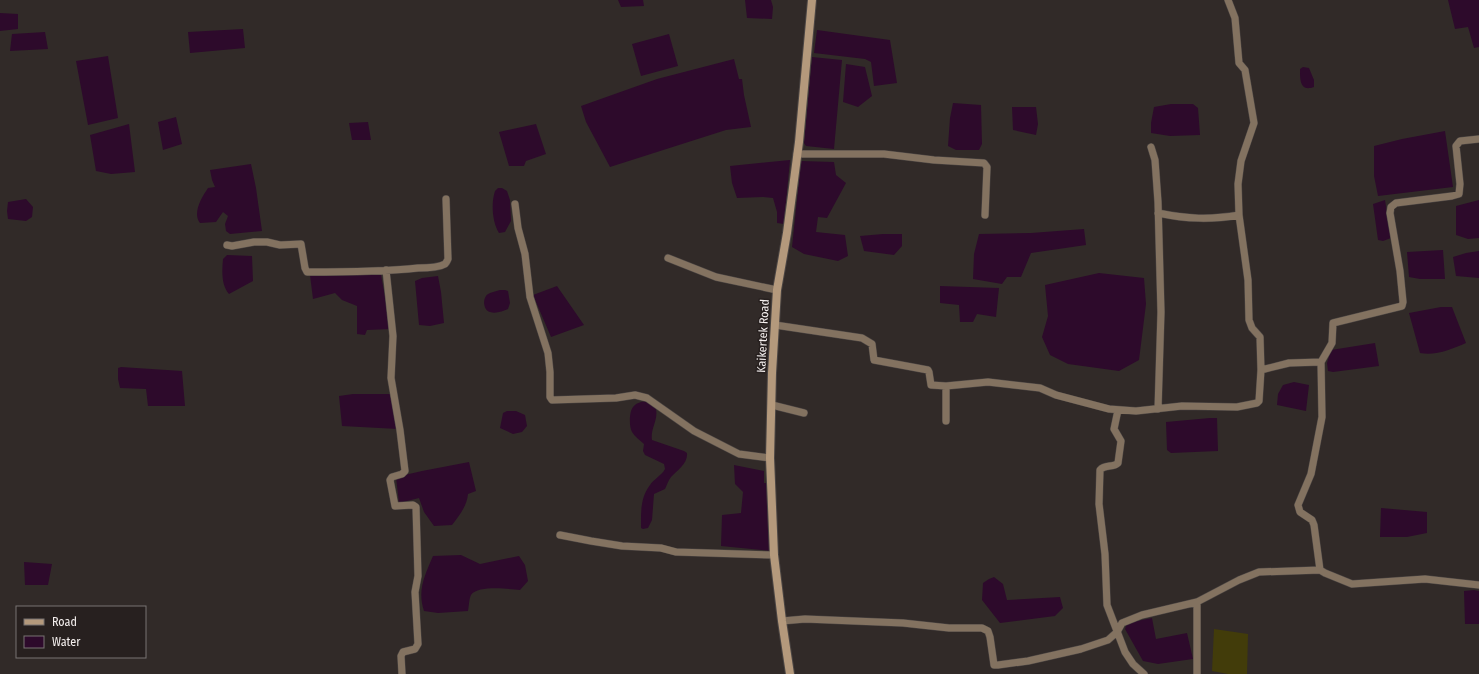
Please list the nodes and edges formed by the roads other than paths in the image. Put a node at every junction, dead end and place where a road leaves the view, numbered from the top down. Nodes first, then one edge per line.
1 (812, 0) edge
2 (1228, 0) edge
3 (1479, 139) edge
4 (1151, 147) dead end
5 (797, 154) junction
6 (446, 199) dead end
7 (515, 204) dead end
8 (1158, 213) junction
9 (984, 215) dead end
10 (1239, 215) junction
11 (227, 245) dead end
12 (668, 258) dead end
13 (386, 270) junction
14 (777, 290) junction
15 (775, 325) junction
16 (1321, 362) junction
17 (1261, 370) junction
18 (946, 386) junction
19 (772, 405) junction
20 (1158, 409) junction
21 (1118, 410) junction
22 (804, 413) dead end
23 (946, 421) dead end
24 (770, 458) junction
25 (560, 535) dead end
26 (774, 555) junction
27 (1320, 570) junction
28 (1479, 585) edge
29 (1197, 602) junction
30 (782, 621) junction
31 (1117, 632) junction
32 (402, 674) edge
33 (790, 674) edge
34 (1144, 674) edge
35 (1197, 674) edge

1 - 5 main road, Kaikertek Road
2 - 10 street
3 - 16 street
4 - 8 street
5 - 9 street
5 - 14 main road, Kaikertek Road
6 - 13 street
7 - 24 street
8 - 10 street
8 - 20 street
10 - 17 street
11 - 13 street
12 - 14 street
13 - 32 street
14 - 15 main road, Kaikertek Road
15 - 18 street
15 - 19 main road, Kaikertek Road
16 - 17 street
16 - 27 street
17 - 20 street
18 - 21 street
18 - 23 street
19 - 22 street
19 - 24 main road, Kaikertek Road
20 - 21 street
21 - 31 street
24 - 26 main road, Kaikertek Road
25 - 26 street
26 - 30 main road, Kaikertek Road
27 - 28 street
27 - 29 street
29 - 31 street
29 - 35 street
30 - 31 street
30 - 33 main road, Kaikertek Road
31 - 34 street

